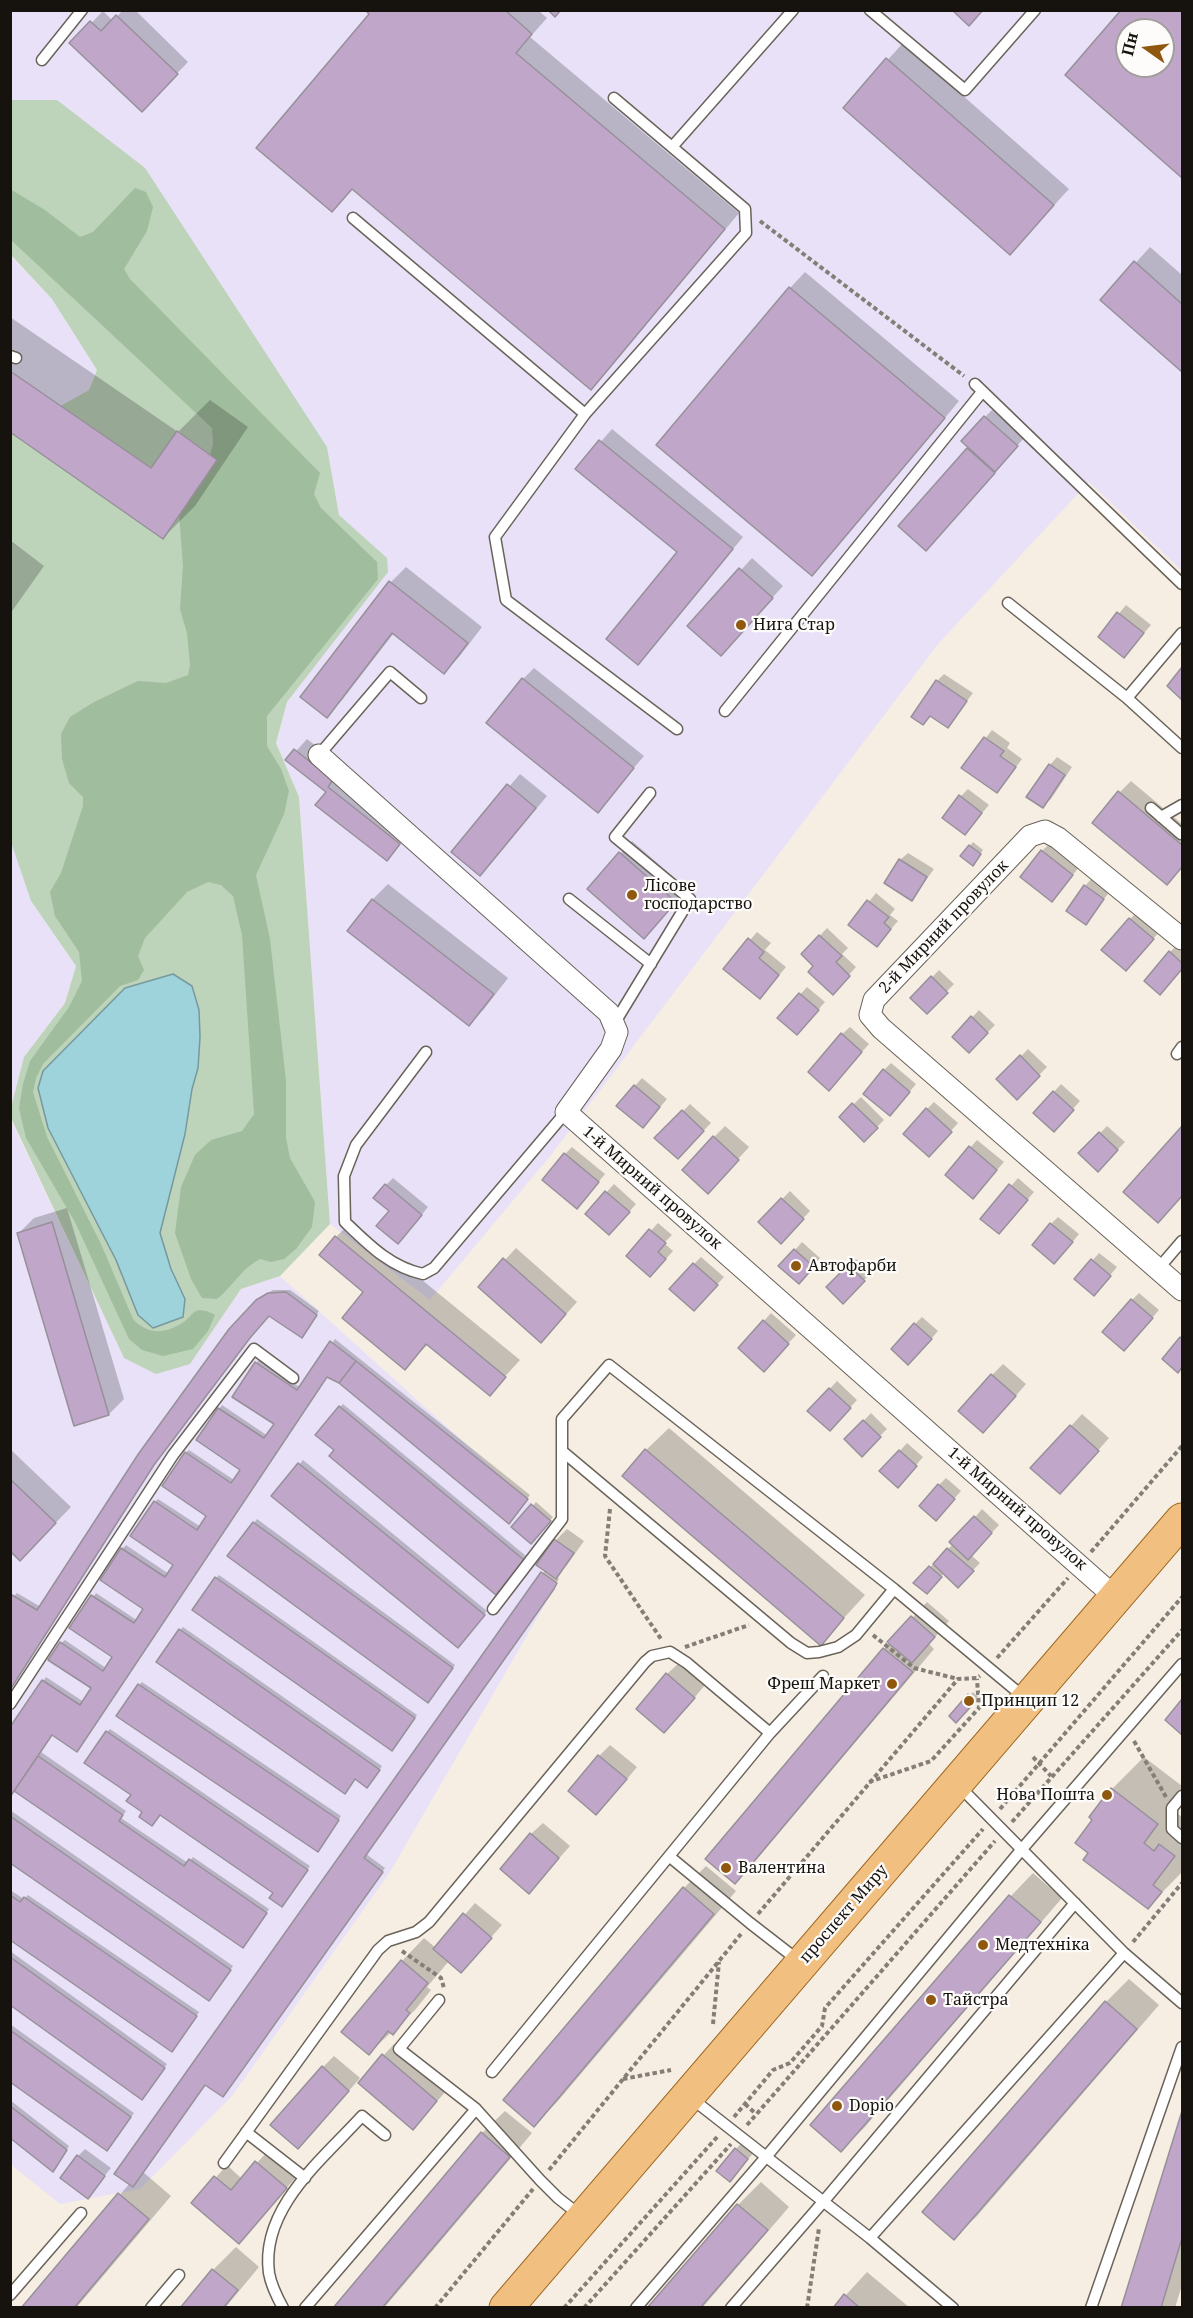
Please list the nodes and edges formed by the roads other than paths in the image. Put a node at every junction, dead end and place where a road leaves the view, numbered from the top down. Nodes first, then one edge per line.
1 (82, 10) edge
2 (793, 10) edge
3 (870, 10) edge
4 (1035, 10) edge
5 (42, 60) dead end
6 (614, 98) dead end
7 (672, 147) junction
8 (353, 218) dead end
9 (585, 414) junction
10 (1182, 584) edge
11 (1008, 603) dead end
12 (1182, 633) edge
13 (421, 698) dead end
14 (1127, 698) junction
15 (725, 711) dead end
16 (677, 729) dead end
17 (1182, 748) edge
18 (320, 755) joint
19 (650, 793) dead end
20 (1182, 805) edge
21 (1151, 808) dead end
22 (1161, 817) junction
23 (1181, 834) dead end
24 (569, 899) dead end
25 (1182, 939) edge
26 (651, 964) junction
27 (614, 1025) junction
28 (426, 1052) dead end
29 (566, 1112) junction
30 (1182, 1241) edge
31 (1158, 1269) junction
32 (1182, 1290) edge
33 (294, 1378) dead end
34 (562, 1451) junction
35 (1182, 1520) edge
36 (894, 1589) junction
37 (1116, 1598) junction
38 (493, 1610) dead end
39 (1182, 1664) edge
40 (823, 1676) dead end
41 (1027, 1700) junction
42 (10, 1704) edge
43 (770, 1733) junction
44 (957, 1783) junction
45 (1182, 1796) edge
46 (1182, 1838) edge
47 (1022, 1849) junction
48 (670, 1857) junction
49 (1075, 1903) junction
50 (1124, 1953) junction
51 (802, 1963) junction
52 (439, 2000) road end
53 (1182, 2003) edge
54 (1182, 2047) edge
55 (492, 2072) dead end
56 (680, 2083) junction
57 (476, 2109) junction
58 (246, 2132) junction
59 (385, 2135) dead end
60 (766, 2157) junction
61 (224, 2163) dead end
62 (305, 2178) junction
63 (823, 2202) junction
64 (81, 2212) dead end
65 (584, 2218) junction
66 (870, 2238) junction
67 (179, 2275) dead end
68 (10, 2295) edge
69 (151, 2307) edge
70 (282, 2307) edge
71 (305, 2307) edge
72 (506, 2307) edge
73 (636, 2307) edge
74 (731, 2307) edge
75 (953, 2307) edge
76 (1091, 2307) edge

1 - 5 lane
2 - 7 lane
3 - 4 lane
6 - 7 lane
7 - 9 lane
8 - 9 lane
9 - 16 lane
10 - 15 lane
11 - 14 lane
12 - 14 lane
13 - 18 lane
14 - 17 lane
18 - 27 street
19 - 26 lane
20 - 22 lane
21 - 22 lane
22 - 23 lane
24 - 26 lane
25 - 31 street, 2-й Мирний провулок
26 - 27 lane
27 - 29 street
28 - 29 lane
29 - 37 street, 1-й Мирний провулок
30 - 31 lane
31 - 32 street, 2-й Мирний провулок
33 - 42 lane
34 - 36 lane
34 - 36 lane
34 - 38 lane
35 - 37 main road, проспект Миру
36 - 41 lane
37 - 41 main road, проспект Миру
39 - 47 lane
40 - 43 lane
41 - 44 main road, проспект Миру
43 - 48 lane
43 - 58 lane
44 - 47 lane
44 - 51 main road, проспект Миру
45 - 46 lane
47 - 49 lane
47 - 60 lane
48 - 51 lane
48 - 55 lane
49 - 50 lane
49 - 63 lane
50 - 53 lane
50 - 66 lane
51 - 56 main road, проспект Миру
52 - 57 lane
54 - 76 lane
56 - 60 lane
56 - 65 main road, проспект Миру
57 - 65 lane
57 - 71 lane
58 - 61 lane
58 - 62 lane
59 - 62 lane
60 - 63 lane
60 - 73 lane
62 - 70 lane
63 - 66 lane
63 - 74 lane
64 - 68 lane
65 - 72 main road, проспект Миру
66 - 75 lane
67 - 69 lane

